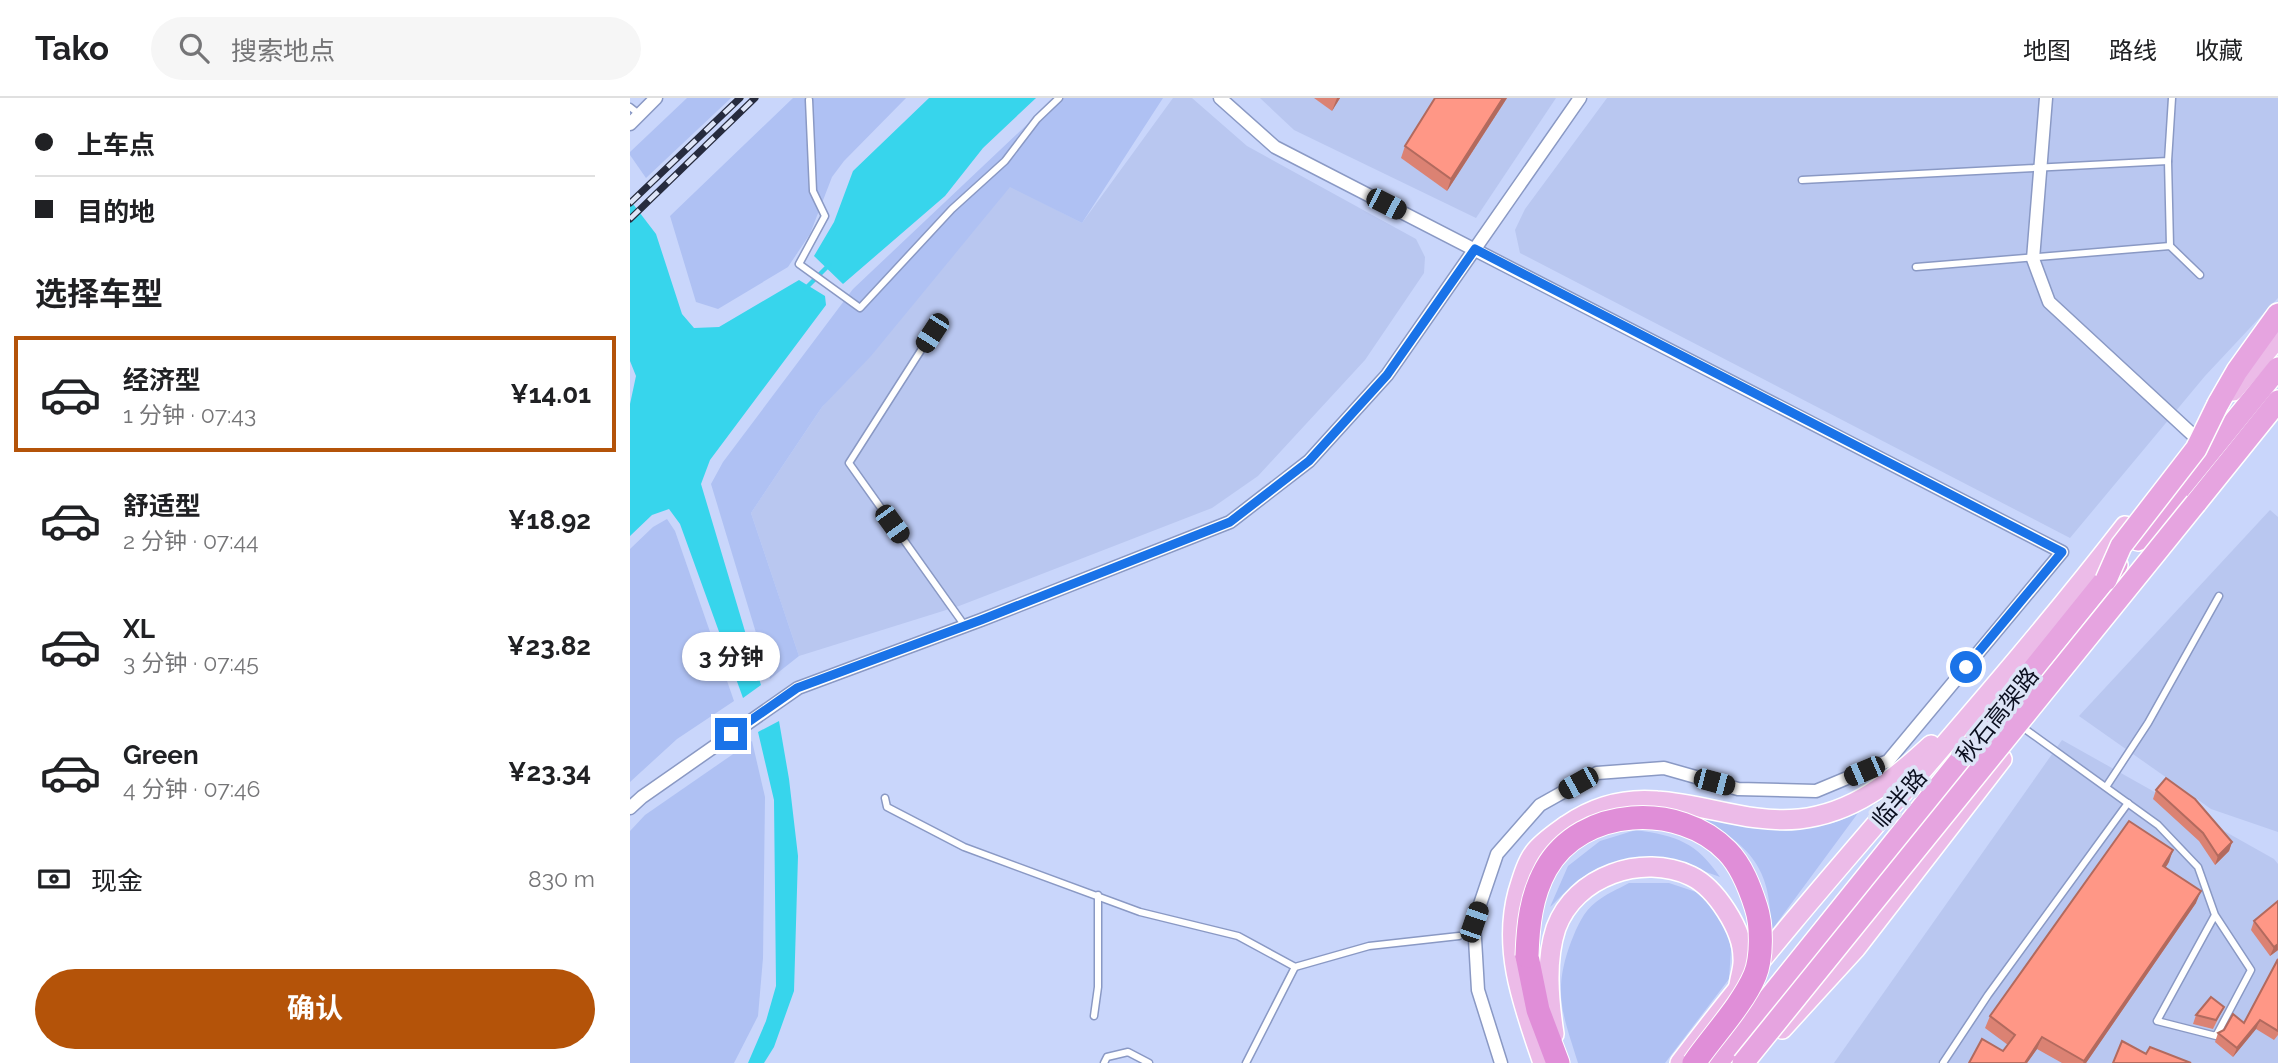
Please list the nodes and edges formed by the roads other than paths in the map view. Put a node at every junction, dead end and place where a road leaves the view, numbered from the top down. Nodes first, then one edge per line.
1 (656, 98) edge
2 (1059, 98) edge
3 (1220, 98) edge
4 (1580, 98) edge
5 (2046, 98) edge
6 (2172, 98) edge
7 (809, 100) dead end
8 (633, 115) edge
9 (2168, 161) junction
10 (2040, 167) junction
11 (1802, 180) dead end
12 (2170, 246) junction
13 (1475, 249) junction
14 (2033, 259) junction
15 (1916, 267) dead end
16 (2200, 275) dead end
17 (2278, 314) edge
18 (932, 333) dead end
19 (2278, 338) edge
20 (2278, 368) edge
21 (2278, 391) edge
22 (2278, 401) edge
23 (2278, 421) edge
24 (2194, 436) junction
25 (2196, 503) junction
26 (2106, 580) junction
27 (2219, 596) dead end
28 (965, 626) junction
29 (1992, 691) junction
30 (2025, 729) junction
31 (2106, 786) junction
32 (885, 798) dead end
33 (2128, 803) junction
34 (630, 808) edge
35 (1098, 895) junction
36 (2215, 915) junction
37 (1459, 936) dead end
38 (1295, 967) junction
39 (1738, 987) junction
40 (1094, 1016) dead end
41 (1104, 1063) edge
42 (1149, 1063) edge
43 (1246, 1063) edge
44 (1501, 1063) edge
45 (1543, 1063) edge
46 (1558, 1063) edge
47 (1680, 1063) edge
48 (1694, 1063) edge
49 (1717, 1063) edge
50 (1743, 1063) edge
51 (1751, 1063) edge
52 (1943, 1063) edge

1 - 8 street
2 - 7 lane
3 - 13 street
4 - 13 street
5 - 10 street
6 - 9 lane
9 - 10 lane
9 - 12 lane
10 - 11 lane
10 - 14 street
12 - 14 lane
12 - 16 lane
13 - 28 street
13 - 44 street
14 - 15 lane
14 - 24 street
17 - 26 highway, bridge
18 - 28 lane
19 - 24 main road, 临半路
20 - 26 highway, 秋石高架路, bridge
21 - 30 main road
22 - 25 highway, 秋石高架路
23 - 25 highway
24 - 29 main road, 临半路
25 - 50 highway, 秋石高架路, bridge
26 - 49 highway, 秋石高架路
27 - 31 lane
28 - 34 street
29 - 39 main road, 临半路
29 - 45 main road
30 - 31 lane
30 - 51 main road
31 - 33 lane
32 - 35 lane
33 - 36 lane
33 - 52 lane
35 - 38 lane
35 - 40 lane
36 - 36 lane
37 - 38 lane
38 - 43 lane
39 - 46 main road
39 - 47 main road, 临半路
41 - 42 lane
46 - 48 highway, bridge

